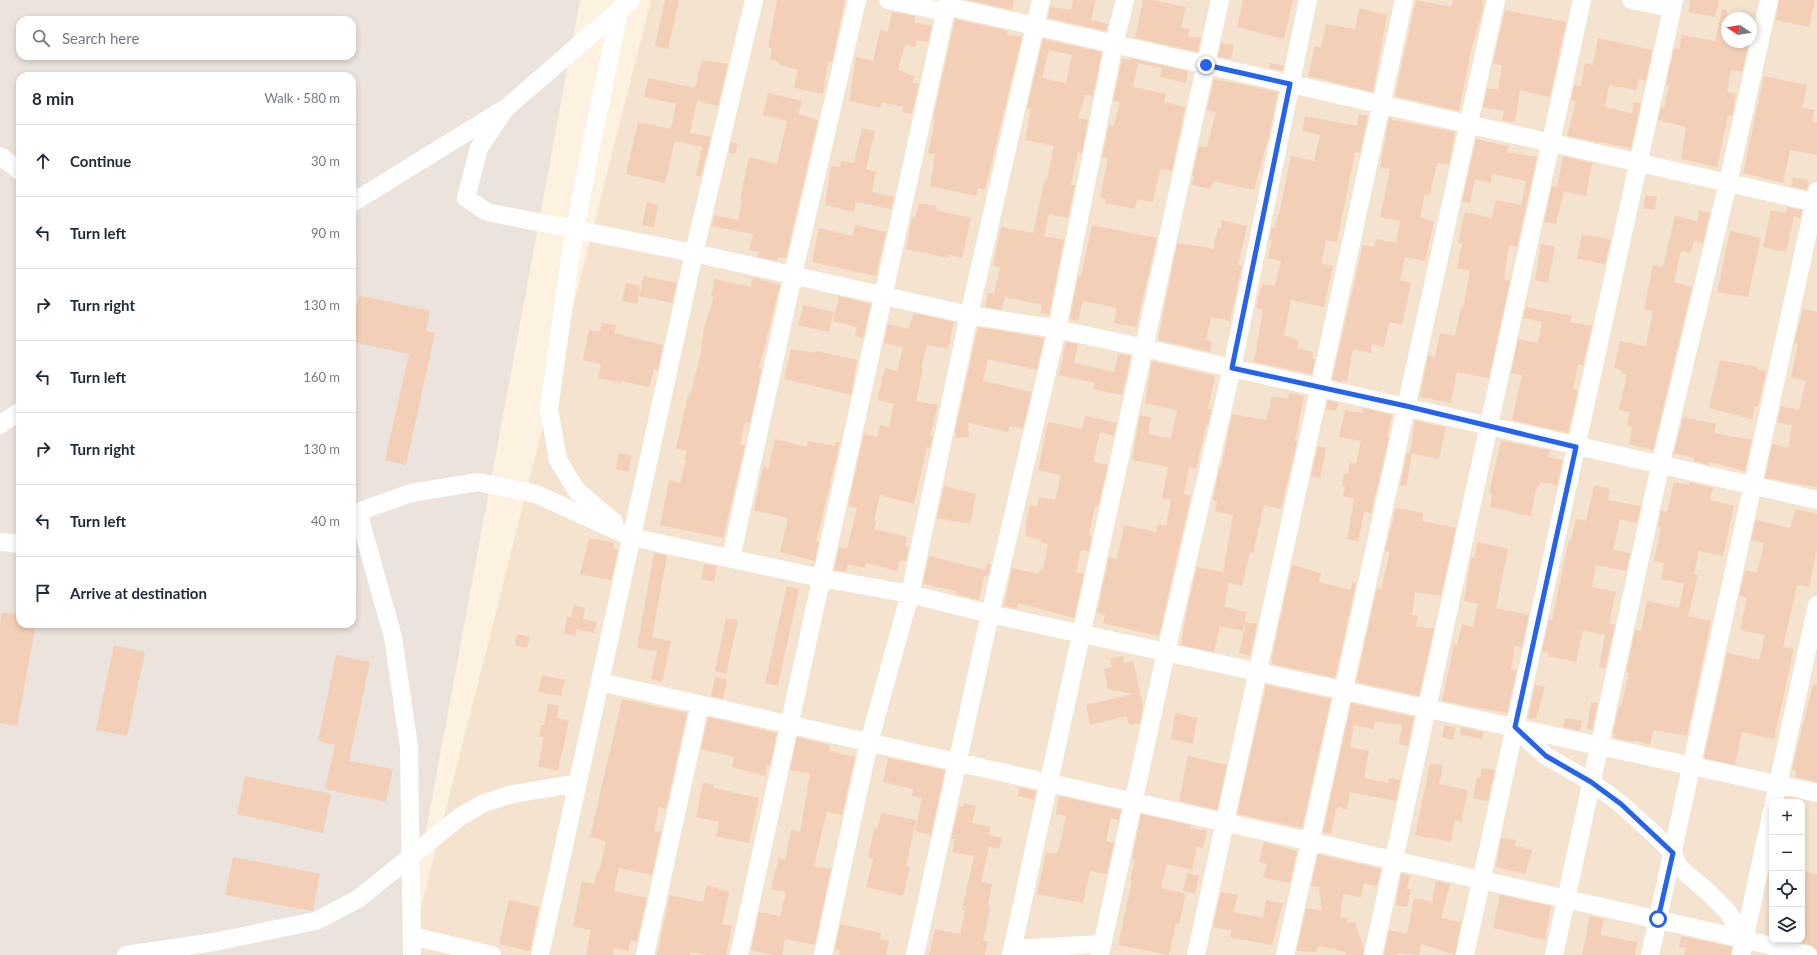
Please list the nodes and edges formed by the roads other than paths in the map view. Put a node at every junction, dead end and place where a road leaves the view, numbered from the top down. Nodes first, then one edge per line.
1 (754, 0) edge
2 (857, 0) edge
3 (888, 0) edge
4 (1041, 0) edge
5 (1125, 0) edge
6 (1220, 0) edge
7 (1308, 0) edge
8 (1404, 0) edge
9 (1496, 0) edge
10 (1582, 0) edge
11 (1631, 0) edge
12 (1769, 0) edge
13 (624, 3) edge
14 (1673, 4) edge
15 (946, 6) edge
16 (1035, 26) junction
17 (1114, 44) junction
18 (1206, 65) junction
19 (1290, 84) junction
20 (1382, 105) junction
21 (505, 109) junction
22 (1468, 124) junction
23 (1551, 143) junction
24 (0, 156) edge
25 (1638, 162) junction
26 (16, 168) edge
27 (1728, 183) junction
28 (1816, 199) edge
29 (356, 201) edge
30 (575, 229) junction
31 (694, 253) junction
32 (793, 275) junction
33 (883, 295) junction
34 (969, 315) junction
35 (1057, 329) junction
36 (1144, 348) junction
37 (1232, 368) junction
38 (1319, 389) junction
39 (1406, 406) junction
40 (16, 414) edge
41 (0, 425) edge
42 (1489, 426) junction
43 (1576, 447) junction
44 (1660, 466) junction
45 (1752, 486) junction
46 (1817, 500) edge
47 (356, 513) edge
48 (356, 516) edge
49 (631, 537) junction
50 (0, 542) edge
51 (16, 544) edge
52 (731, 558) junction
53 (821, 578) junction
54 (910, 594) junction
55 (1817, 606) edge
56 (990, 614) junction
57 (1081, 634) junction
58 (1166, 652) junction
59 (1258, 672) junction
60 (600, 682) junction
61 (1342, 691) junction
62 (700, 704) junction
63 (1427, 708) junction
64 (789, 724) junction
65 (1515, 727) junction
66 (869, 742) junction
67 (1599, 746) junction
68 (957, 762) junction
69 (1691, 766) junction
70 (1591, 782) junction
71 (578, 783) junction
72 (1049, 783) junction
73 (1778, 784) junction
74 (1817, 793) edge
75 (1775, 799) edge
76 (1133, 802) junction
77 (1225, 822) junction
78 (1769, 825) edge
79 (1309, 841) junction
80 (1673, 853) junction
81 (411, 856) junction
82 (1394, 860) junction
83 (1481, 880) junction
84 (1566, 899) junction
85 (1658, 919) junction
86 (412, 936) junction
87 (1742, 947) edge
88 (1101, 950) edge
89 (1012, 952) edge
90 (126, 955) edge
91 (412, 955) edge
92 (492, 955) edge
93 (540, 955) edge
94 (645, 955) edge
95 (739, 955) edge
96 (823, 955) edge
97 (915, 955) edge
98 (1196, 955) edge
99 (1285, 955) edge
100 (1373, 955) edge
101 (1465, 955) edge
102 (1554, 955) edge
103 (1650, 955) edge
104 (1808, 955) edge

1 - 31 street
2 - 32 street
3 - 15 street
4 - 16 street
5 - 17 street
6 - 18 street
7 - 19 street
8 - 20 street
9 - 22 street
10 - 23 street
11 - 14 street
12 - 27 street
13 - 21 street
13 - 30 street
14 - 25 street
15 - 16 street
15 - 33 street
16 - 17 street
16 - 34 street
17 - 18 street
17 - 35 street
18 - 19 street
18 - 36 street
19 - 20 street
19 - 37 street
20 - 22 street
20 - 38 street
21 - 29 street
21 - 30 street
22 - 23 street
22 - 39 street
23 - 25 street
23 - 42 street
24 - 26 street
25 - 27 street
25 - 43 street
27 - 28 street
27 - 44 street
28 - 45 street
30 - 31 street
30 - 49 street
31 - 32 street
31 - 49 street
32 - 33 street
32 - 52 street
33 - 34 street
33 - 53 street
34 - 35 street
34 - 54 street
35 - 36 street
35 - 56 street
36 - 37 street
36 - 57 street
37 - 38 street
37 - 58 street
38 - 39 street
38 - 59 street
39 - 42 street
39 - 61 street
40 - 41 street
42 - 43 street
42 - 63 street
43 - 44 street
43 - 65 street
44 - 45 street
44 - 67 street
45 - 46 street
45 - 69 street
47 - 49 street
48 - 81 street
49 - 52 street
49 - 60 street
50 - 51 street
52 - 53 street
53 - 54 street
53 - 64 street
54 - 56 street
54 - 66 street
55 - 73 street
56 - 57 street
56 - 68 street
57 - 58 street
57 - 72 street
58 - 59 street
58 - 76 street
59 - 61 street
59 - 77 street
60 - 62 street
60 - 71 street
61 - 63 street
61 - 79 street
62 - 64 street
62 - 94 street
63 - 65 street
63 - 82 street
64 - 66 street
64 - 95 street
65 - 67 street
65 - 70 street
65 - 83 street
66 - 68 street
66 - 96 street
67 - 69 street
67 - 70 street
68 - 72 street
68 - 97 street
69 - 73 street
69 - 80 street
70 - 80 street
70 - 84 street
71 - 81 street
71 - 93 street
72 - 76 street
72 - 89 street
73 - 74 street
73 - 75 street
76 - 77 street
76 - 88 street
77 - 79 street
77 - 98 street
78 - 87 street
79 - 82 street
79 - 99 street
80 - 85 street
80 - 87 street
81 - 86 street
81 - 90 street
82 - 83 street
82 - 100 street
83 - 84 street
83 - 101 street
84 - 85 street
84 - 102 street
85 - 87 street
85 - 103 street
86 - 91 street
86 - 92 street
87 - 104 street
88 - 89 street

